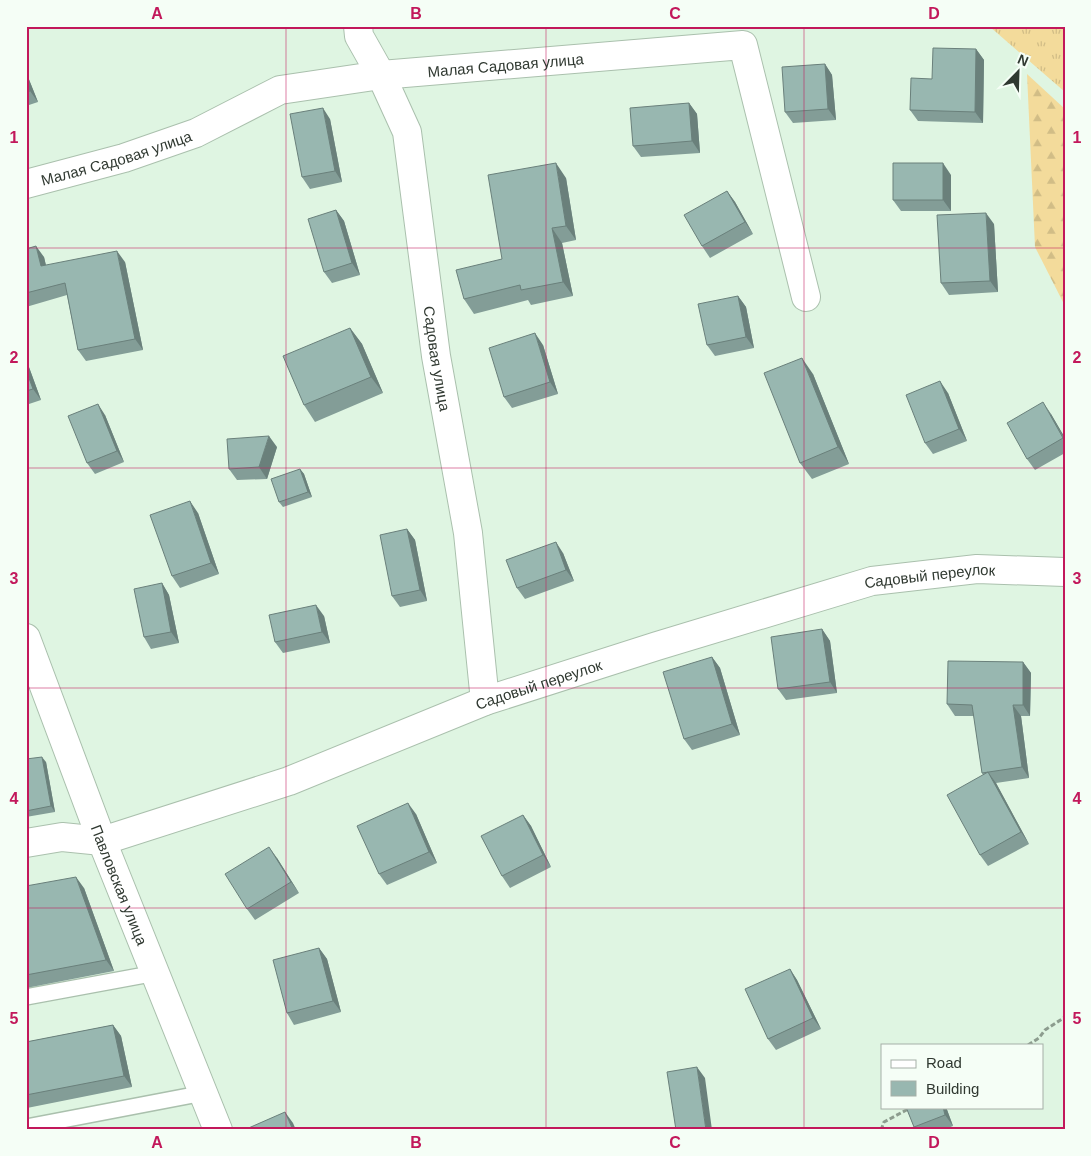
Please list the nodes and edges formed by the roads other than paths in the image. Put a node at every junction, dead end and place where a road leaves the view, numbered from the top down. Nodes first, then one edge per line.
1 (358, 26) edge
2 (381, 75) junction
3 (26, 184) edge
4 (806, 297) dead end
5 (1065, 572) edge
6 (26, 638) edge
7 (485, 701) junction
8 (102, 841) junction
9 (26, 843) edge
10 (156, 973) junction
11 (26, 997) edge
12 (204, 1093) junction
13 (85, 1123) edge
14 (26, 1127) edge
15 (218, 1130) edge

1 - 2 street, Садовая улица
2 - 3 street, Малая Садовая улица
2 - 4 street, Малая Садовая улица
2 - 7 street, Садовая улица
5 - 7 street, Садовый переулок
6 - 8 street, Павловская улица
7 - 8 street, Садовый переулок
8 - 9 street, Садовый переулок
8 - 10 street, Павловская улица
10 - 11 lane
10 - 12 street, Павловская улица
12 - 13 lane
12 - 15 street, Павловская улица
13 - 14 lane

